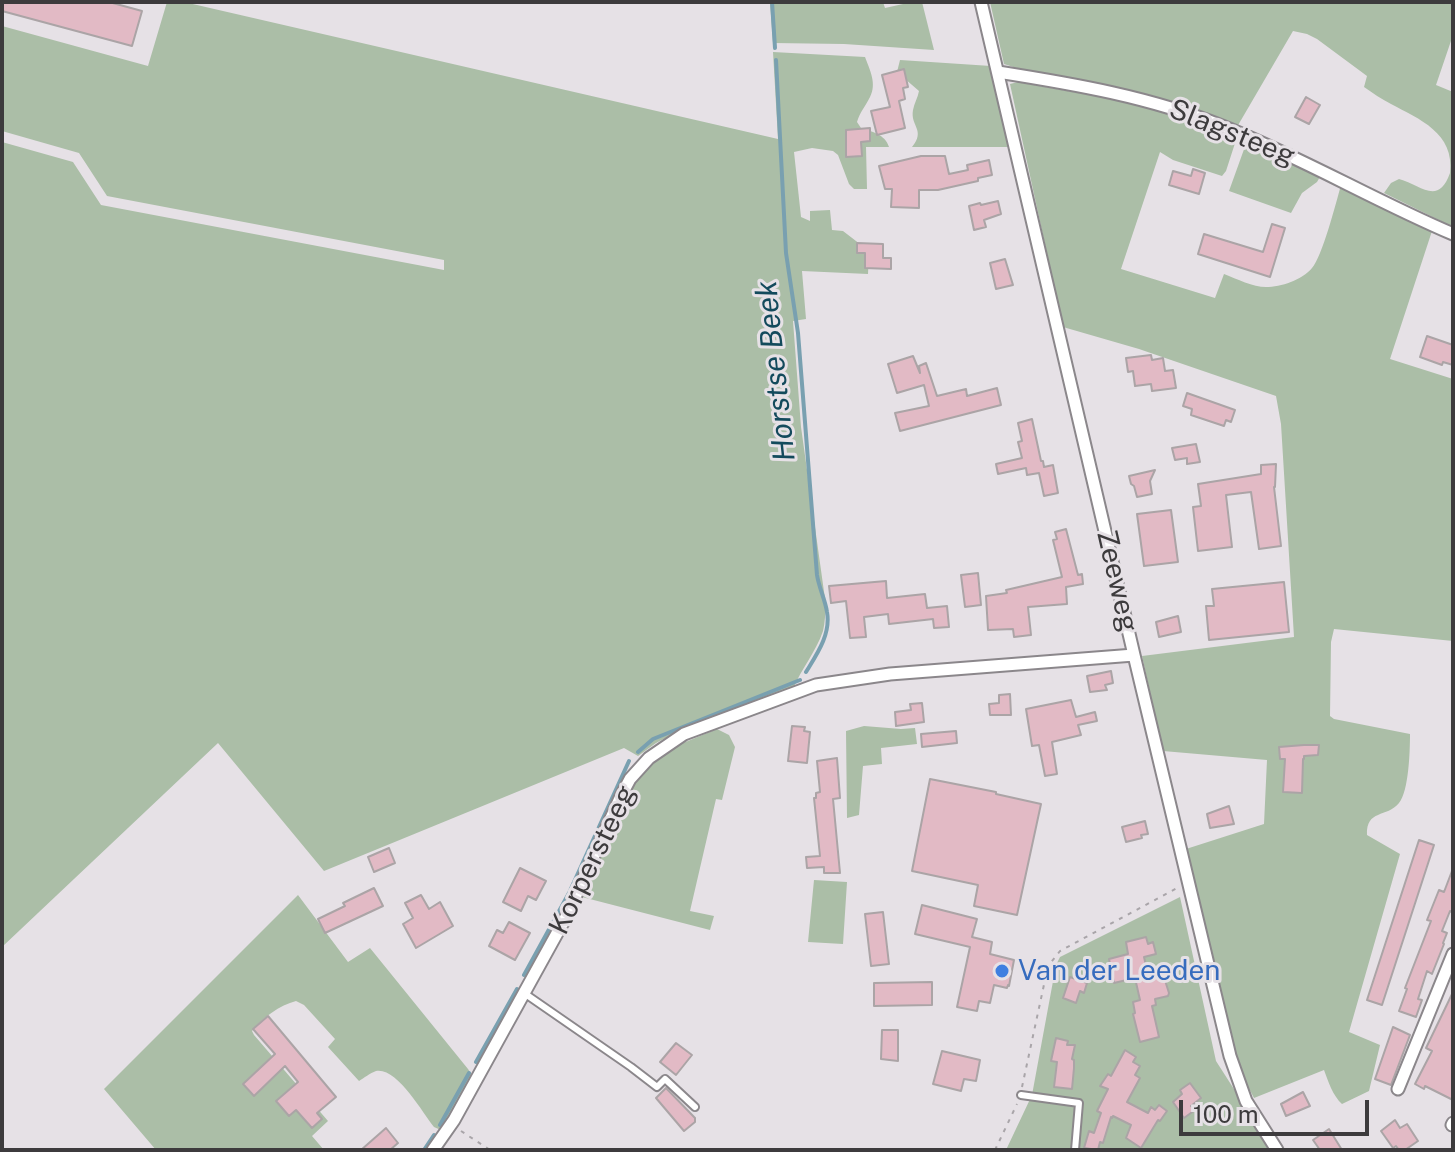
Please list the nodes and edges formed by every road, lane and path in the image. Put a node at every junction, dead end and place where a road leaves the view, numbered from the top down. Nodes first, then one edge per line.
1 (981, 2) edge
2 (998, 72) junction
3 (1453, 234) edge
4 (1134, 655) junction
5 (1188, 882) junction
6 (1453, 954) edge
7 (524, 993) junction
8 (1398, 1089) dead end
9 (1021, 1095) junction
10 (695, 1107) dead end
11 (451, 1125) junction
12 (1273, 1148) edge
13 (433, 1150) edge
14 (490, 1150) edge
15 (995, 1150) edge
16 (1075, 1150) edge

1 - 2 street, Zeeweg
2 - 3 street, Slagsteeg
2 - 4 street, Zeeweg
4 - 5 street, Zeeweg
4 - 7 street, Korpersteeg
5 - 9 path
5 - 12 street, Zeeweg
6 - 8 street
7 - 10 lane
7 - 11 street, Korpersteeg
9 - 15 path
9 - 16 lane
11 - 13 street, Korpersteeg
11 - 14 path

